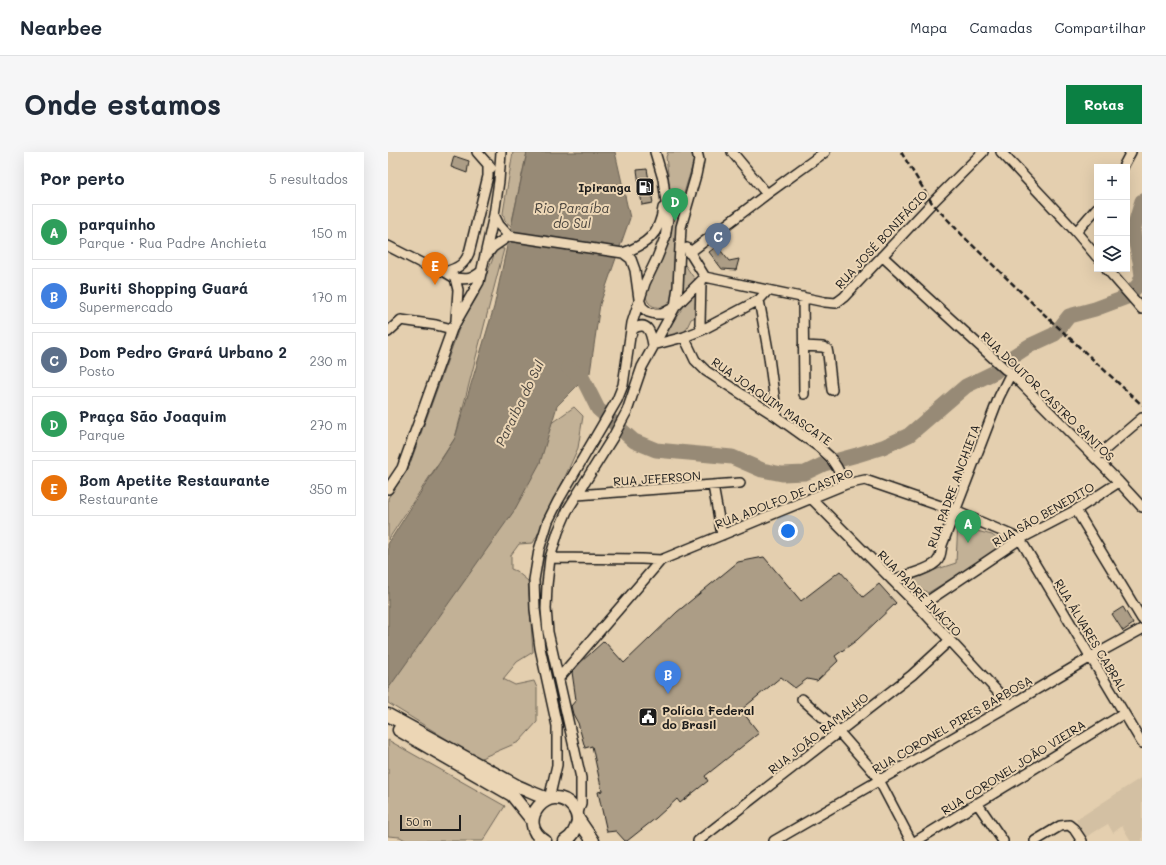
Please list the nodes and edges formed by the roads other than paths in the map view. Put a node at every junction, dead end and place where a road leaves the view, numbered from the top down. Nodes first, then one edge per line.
1 (478, 152) edge
2 (501, 152) edge
3 (656, 152) edge
4 (662, 152) edge
5 (697, 152) edge
6 (825, 152) edge
7 (983, 152) edge
8 (1001, 152) edge
9 (1131, 152) edge
10 (735, 153) edge
11 (488, 163) junction
12 (658, 163) junction
13 (1125, 164) edge
14 (499, 181) junction
15 (767, 194) junction
16 (665, 195) junction
17 (1094, 211) edge
18 (494, 215) junction
19 (1076, 232) junction
20 (680, 235) junction
21 (510, 236) junction
22 (388, 246) edge
23 (621, 253) junction
24 (689, 253) junction
25 (1094, 253) edge
26 (882, 256) junction
27 (484, 258) junction
28 (482, 271) junction
29 (445, 272) junction
30 (1110, 272) edge
31 (455, 278) junction
32 (703, 279) junction
33 (768, 290) junction
34 (802, 298) junction
35 (640, 299) junction
36 (759, 300) junction
37 (1139, 306) edge
38 (675, 307) junction
39 (454, 326) junction
40 (702, 330) junction
41 (388, 332) edge
42 (684, 337) junction
43 (653, 345) junction
44 (803, 346) junction
45 (628, 347) junction
46 (1008, 371) junction
47 (832, 390) dead end
48 (804, 394) dead end
49 (777, 417) junction
50 (1142, 418) edge
51 (1094, 458) junction
52 (1119, 482) junction
53 (740, 484) dead end
54 (846, 484) junction
55 (713, 486) junction
56 (388, 489) edge
57 (577, 495) junction
58 (812, 499) junction
59 (1142, 508) edge
60 (1076, 510) junction
61 (955, 511) junction
62 (722, 535) junction
63 (1020, 539) junction
64 (550, 558) junction
65 (661, 560) junction
66 (892, 580) junction
67 (919, 607) junction
68 (1142, 619) edge
69 (1142, 629) edge
70 (950, 640) junction
71 (1091, 657) junction
72 (559, 678) junction
73 (802, 699) dead end
74 (1010, 705) junction
75 (1123, 714) junction
76 (388, 715) edge
77 (388, 724) edge
78 (839, 732) junction
79 (1142, 744) edge
80 (879, 780) junction
81 (515, 791) junction
82 (549, 799) junction
83 (977, 803) junction
84 (578, 817) junction
85 (532, 820) junction
86 (545, 841) edge
87 (565, 841) edge
88 (593, 841) edge
89 (698, 841) edge
90 (774, 841) edge
91 (910, 841) edge
92 (916, 841) edge
93 (1002, 841) edge
94 (1035, 841) edge
95 (1082, 841) edge

1 - 11 street
2 - 14 street
3 - 12 street
4 - 12 street
5 - 20 street
6 - 15 street
7 - 26 street, RUA JOSÉ BONIFÁCIO
8 - 19 street
9 - 13 street
10 - 15 street
11 - 14 street
11 - 29 street
12 - 16 street
14 - 18 street
15 - 24 street
16 - 23 street
16 - 35 street
17 - 19 street
18 - 21 street
18 - 27 street
19 - 25 street
20 - 24 street
20 - 38 street
21 - 23 street
21 - 27 street
22 - 29 street
23 - 35 street
24 - 32 street
26 - 34 street, RUA JOSÉ BONIFÁCIO
26 - 46 street, RUA DOUTOR CASTRO SANTOS
27 - 28 street
28 - 31 street
28 - 39 street
29 - 31 street
30 - 37 street
31 - 39 street
32 - 33 street, RUA JOSÉ BONIFÁCIO
32 - 38 street
32 - 40 street
33 - 34 street, RUA JOSÉ BONIFÁCIO
33 - 36 street
34 - 44 street
35 - 38 street
35 - 45 street
36 - 40 street
36 - 49 street
38 - 43 street
39 - 41 street
39 - 56 street
40 - 42 street
42 - 43 street
42 - 49 street, RUA JOAQUIM MASCATE
43 - 45 street
43 - 57 street
44 - 47 street
44 - 48 street
45 - 82 street
46 - 51 street, RUA DOUTOR CASTRO SANTOS
46 - 61 street, RUA PADRE ANCHIETA
49 - 54 street, RUA JOAQUIM MASCATE
50 - 51 street
51 - 52 street, RUA DOUTOR CASTRO SANTOS
52 - 59 street, RUA DOUTOR CASTRO SANTOS
52 - 60 street, RUA SÃO BENEDITO
53 - 55 street, RUA JEFERSON
54 - 58 street, RUA ADOLFO DE CASTRO
54 - 61 street, RUA ADOLFO DE CASTRO
55 - 57 street, RUA JEFERSON
55 - 62 street
57 - 64 street
58 - 62 street, RUA ADOLFO DE CASTRO
58 - 66 street, RUA PADRE INÁCIO
60 - 63 street, RUA SÃO BENEDITO
60 - 68 street
61 - 63 street, RUA ADOLFO DE CASTRO
61 - 66 street, RUA PADRE ANCHIETA
62 - 65 street, RUA ADOLFO DE CASTRO
63 - 67 street, RUA SÃO BENEDITO
63 - 71 street, RUA ÁLVARES CABRAL
64 - 65 street, RUA ADOLFO DE CASTRO
64 - 72 street
65 - 72 street
66 - 67 street, RUA PADRE INÁCIO
67 - 70 street, RUA PADRE INÁCIO
69 - 71 street, RUA CORONEL PIRES BARBOSA
70 - 74 street, RUA PADRE INÁCIO
70 - 78 street, RUA JOÃO RAMALHO
71 - 74 street, RUA CORONEL PIRES BARBOSA
71 - 75 street, RUA ÁLVARES CABRAL
72 - 84 street
73 - 78 street
74 - 80 street, RUA CORONEL PIRES BARBOSA
75 - 79 street, RUA ÁLVARES CABRAL
75 - 83 street, RUA CORONEL JOÃO VIEIRA
76 - 81 main road
77 - 81 main road
78 - 80 street
78 - 89 street, RUA JOÃO RAMALHO
80 - 90 street, RUA CORONEL PIRES BARBOSA
80 - 91 street
81 - 82 main road
81 - 85 main road
82 - 84 main road
82 - 85 main road
83 - 92 street, RUA CORONEL JOÃO VIEIRA
83 - 93 street
84 - 87 main road
84 - 88 main road
85 - 86 main road
94 - 95 street

